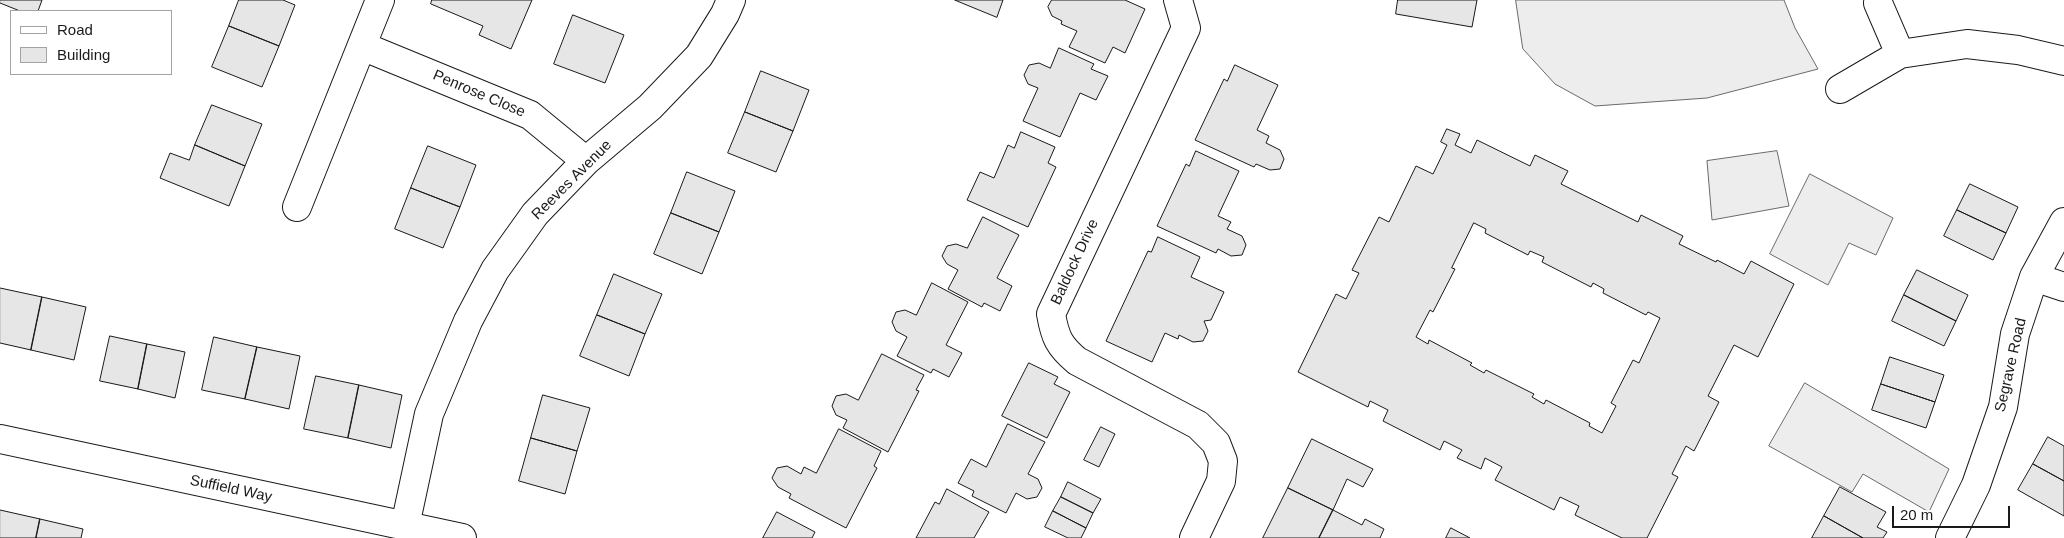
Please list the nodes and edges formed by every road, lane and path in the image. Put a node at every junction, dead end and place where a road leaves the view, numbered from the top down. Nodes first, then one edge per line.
1 (380, 0) edge
2 (731, 0) edge
3 (1178, 0) edge
4 (1878, 3) dead end
5 (362, 46) junction
6 (1900, 54) junction
7 (2064, 61) edge
8 (1840, 89) dead end
9 (586, 161) junction
10 (297, 207) dead end
11 (2064, 222) edge
12 (2034, 277) junction
13 (2064, 287) edge
14 (0, 439) edge
15 (405, 526) junction
16 (462, 538) edge
17 (1194, 538) edge
18 (1950, 538) edge

1 - 5 street
2 - 9 street, Reeves Avenue
3 - 17 street, Baldock Drive
4 - 6 street
5 - 9 street, Penrose Close
5 - 10 street
6 - 7 street
6 - 8 street
9 - 15 street, Reeves Avenue
11 - 12 street, Segrave Road
12 - 13 street
12 - 18 street, Segrave Road
14 - 15 street, Suffield Way
15 - 16 street, Suffield Way

